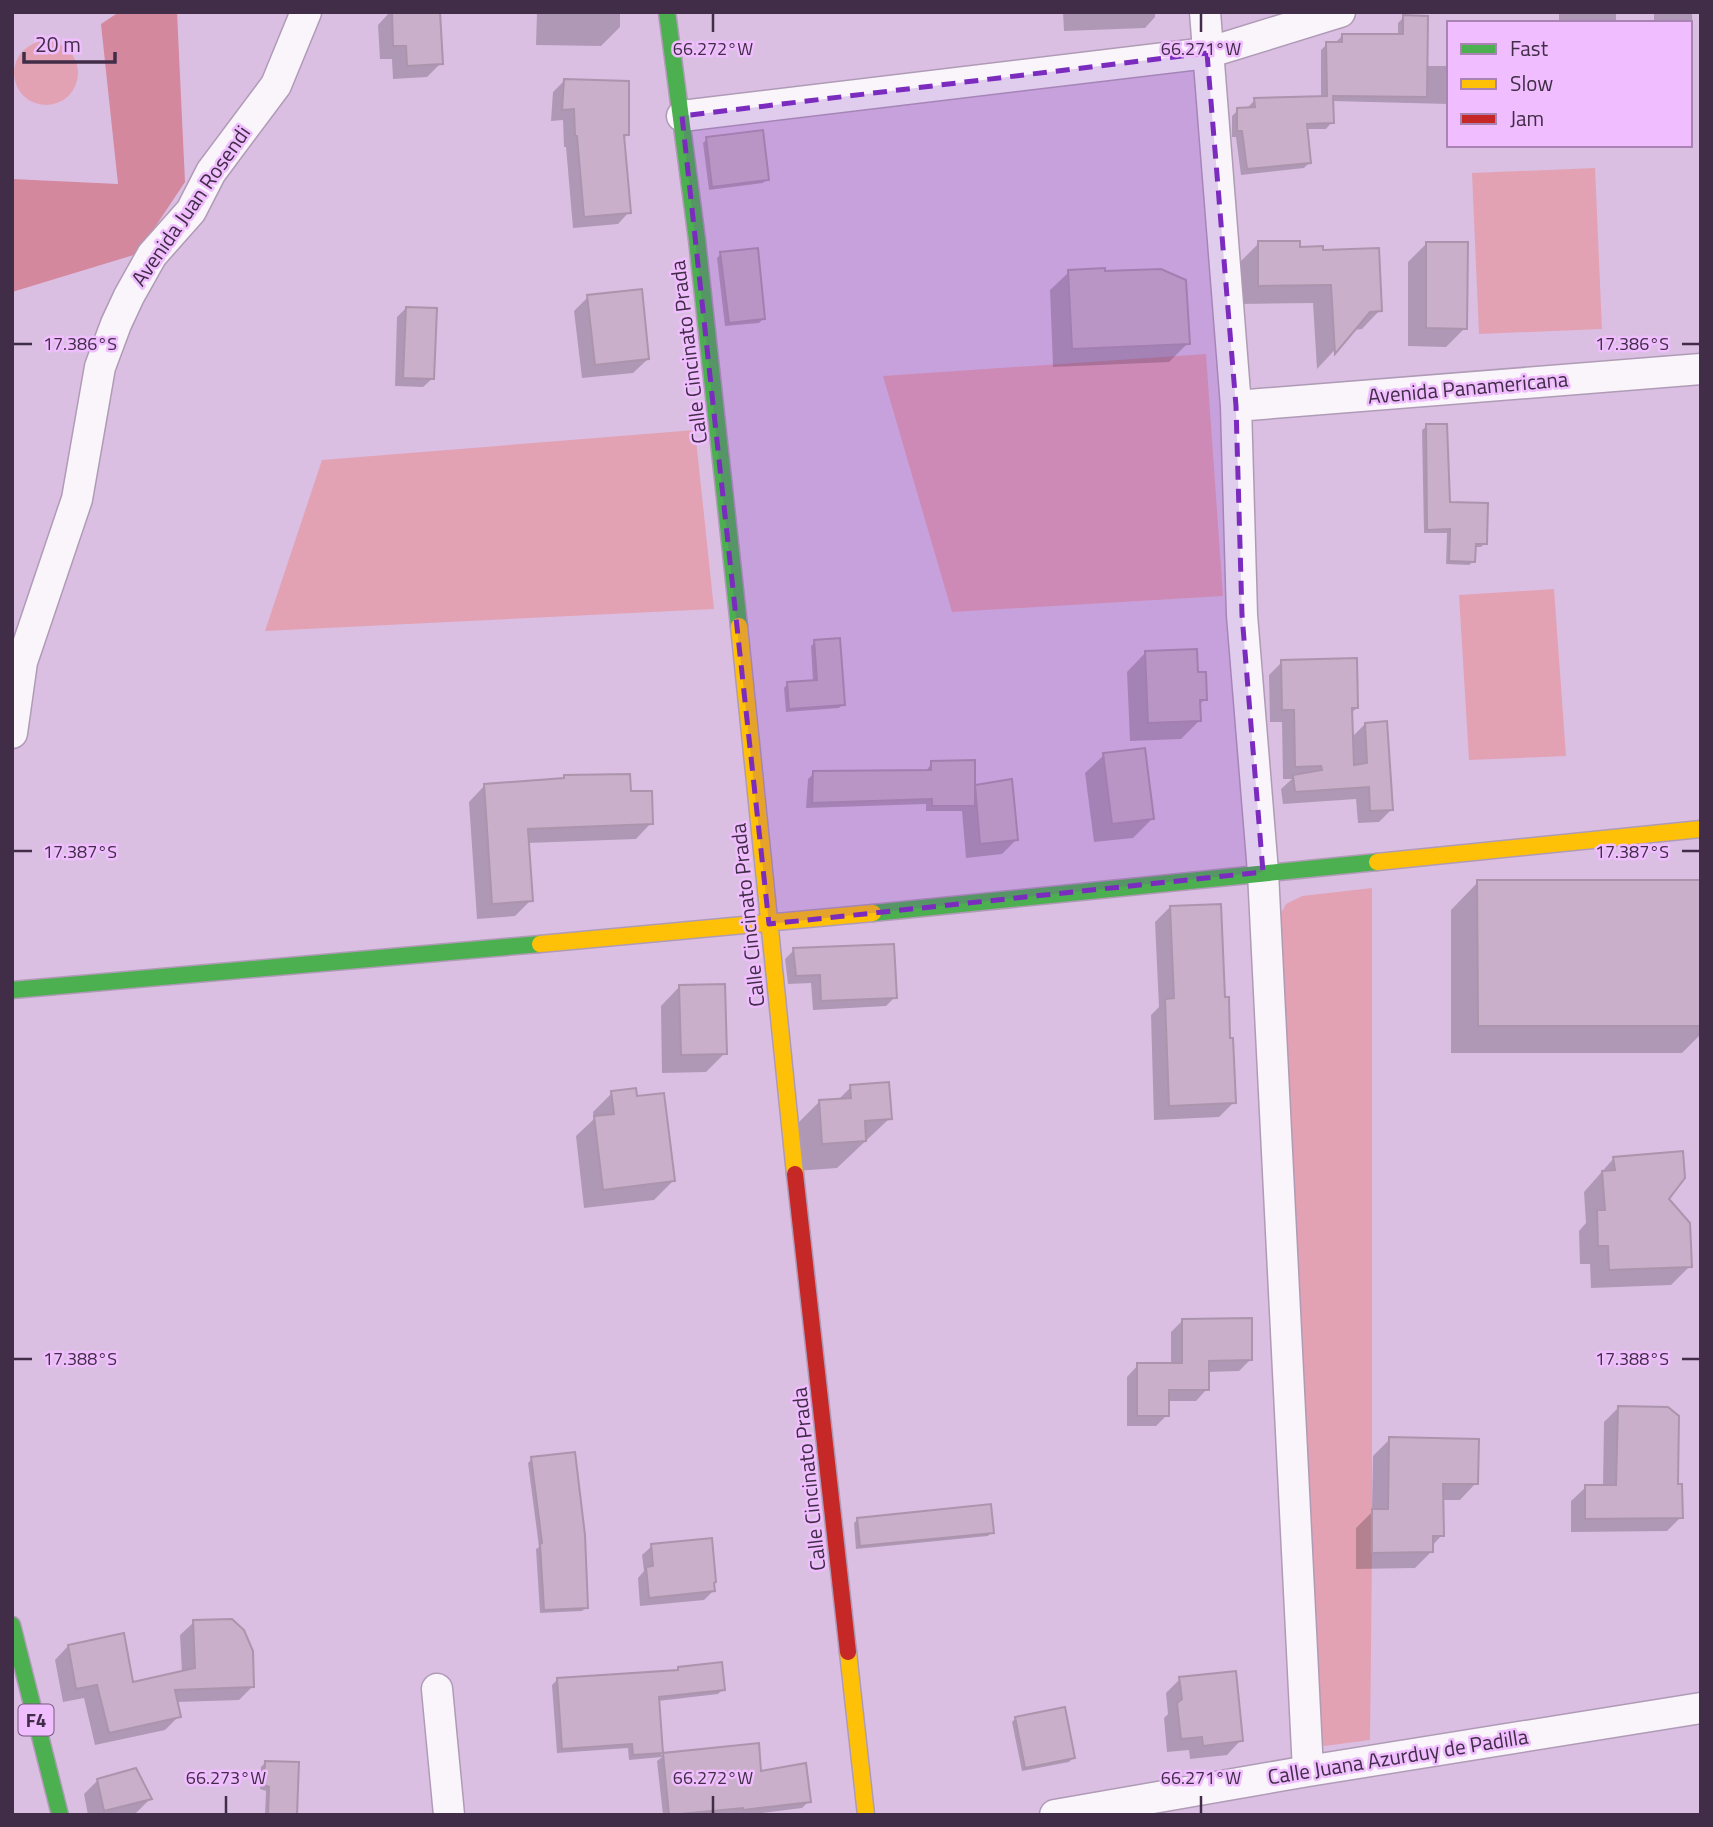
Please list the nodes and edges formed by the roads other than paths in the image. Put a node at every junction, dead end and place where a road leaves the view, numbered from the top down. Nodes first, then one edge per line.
1 (306, 12) edge
2 (667, 12) edge
3 (1205, 12) edge
4 (1340, 12) edge
5 (1207, 53) junction
6 (682, 116) junction
7 (1701, 369) edge
8 (1236, 406) junction
9 (12, 733) edge
10 (1701, 830) edge
11 (1263, 872) junction
12 (769, 923) junction
13 (12, 990) edge
14 (12, 1625) edge
15 (437, 1689) dead end
16 (1701, 1708) edge
17 (1308, 1771) junction
18 (60, 1815) edge
19 (449, 1815) edge
20 (866, 1815) edge
21 (1055, 1815) edge

1 - 9 street, Avenida Juan Rosendi
2 - 6 main road, Calle Cincinato Prada
3 - 5 street
4 - 5 street
5 - 6 street
5 - 8 street
6 - 12 main road, Calle Cincinato Prada
7 - 8 street, Avenida Panamericana
8 - 11 street
10 - 11 main road
11 - 12 main road
11 - 17 street
12 - 13 main road
12 - 20 main road, Calle Cincinato Prada
14 - 18 main road, F4
15 - 19 street
16 - 17 street, Calle Juana Azurduy de Padilla
17 - 21 street, Calle Juana Azurduy de Padilla

